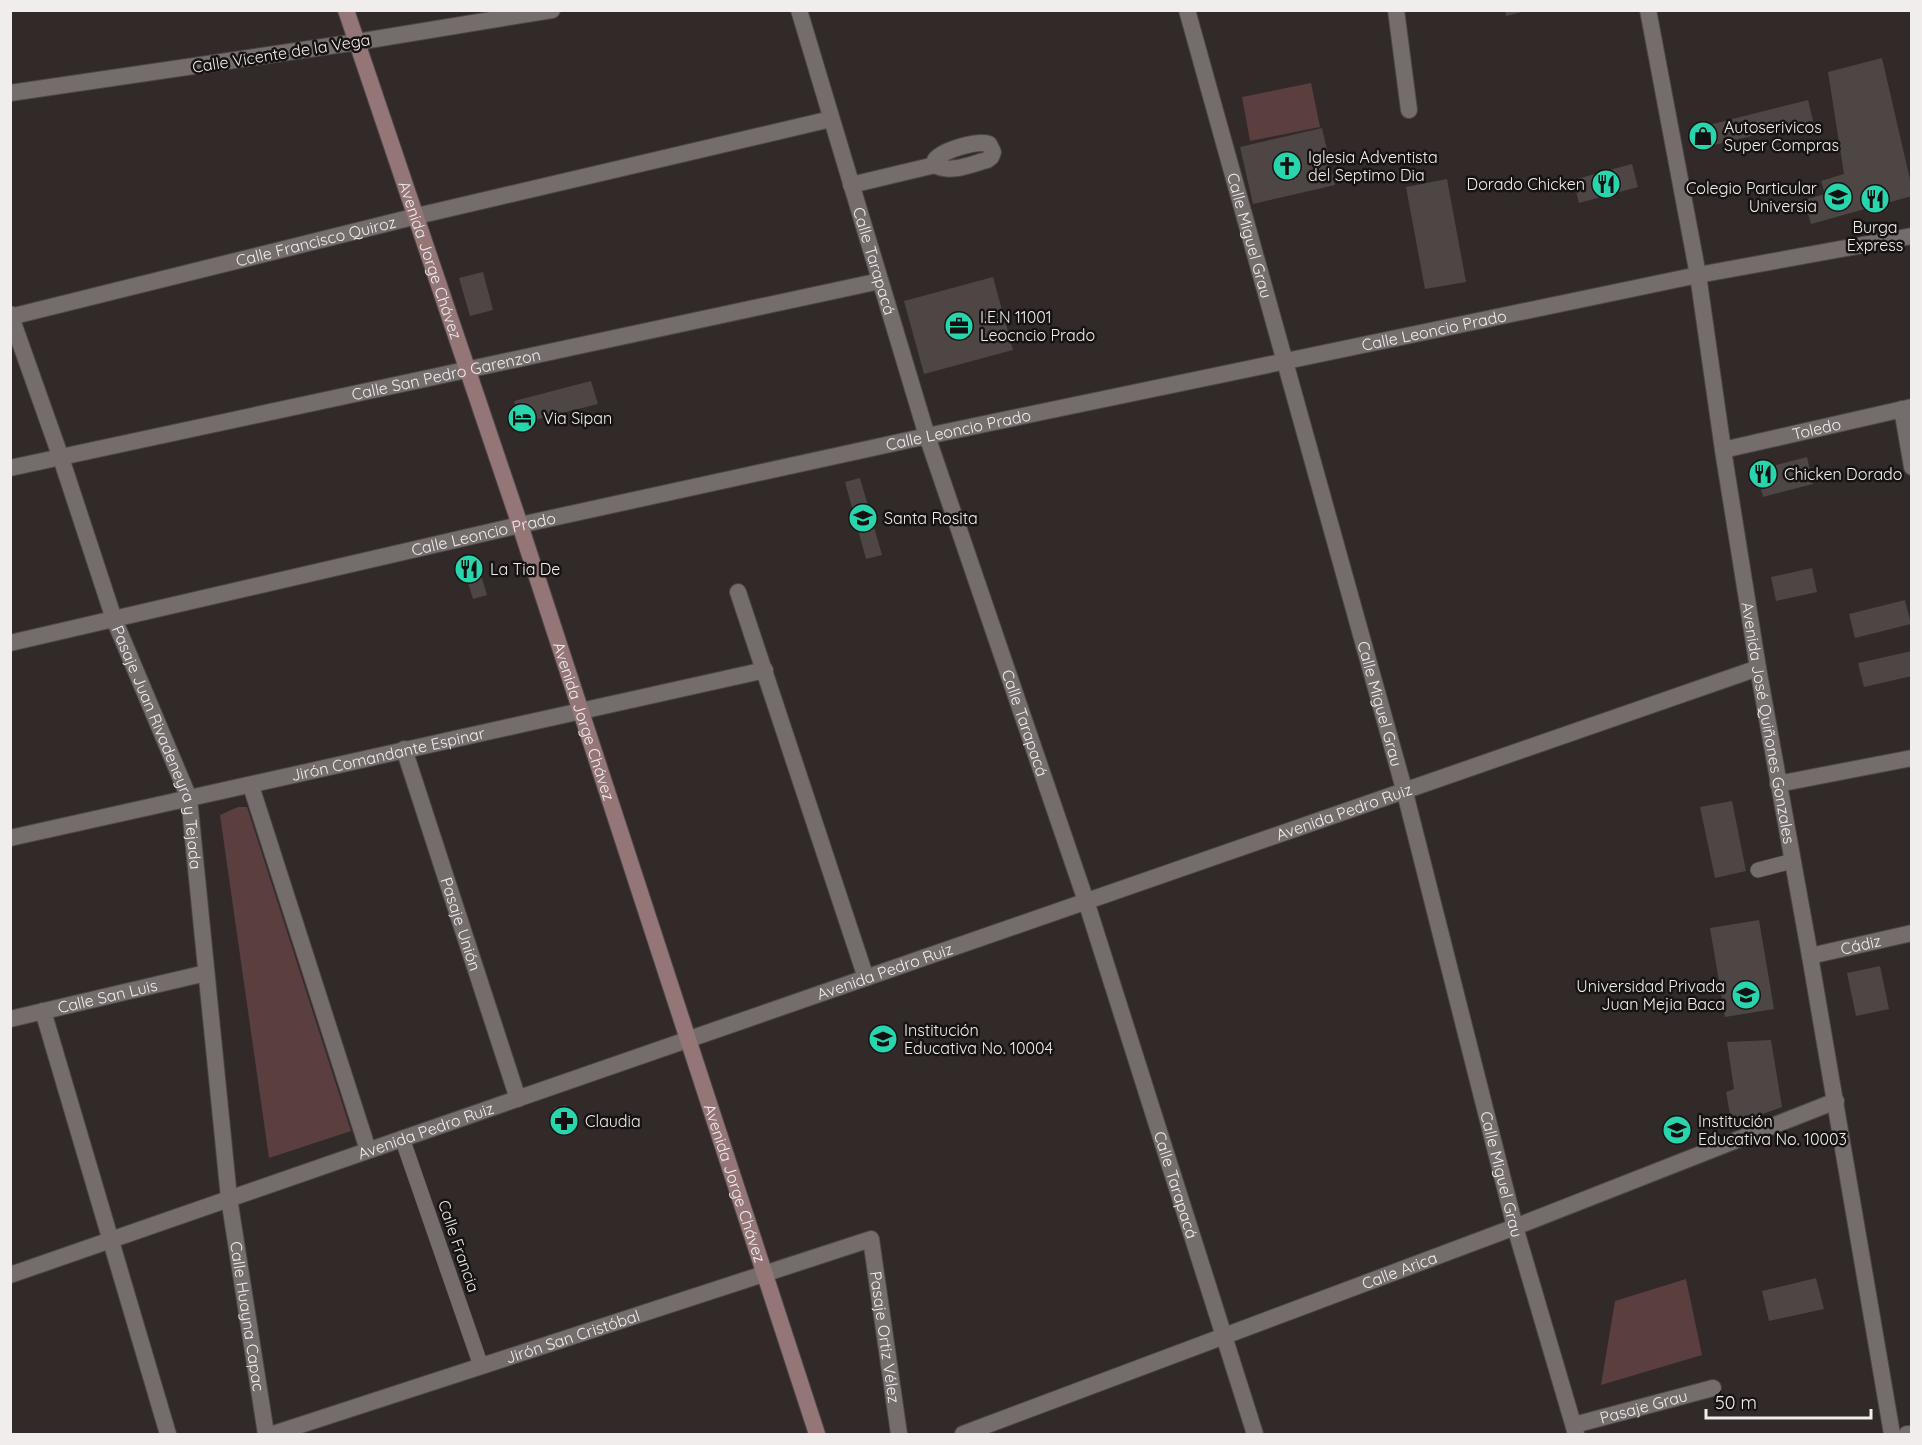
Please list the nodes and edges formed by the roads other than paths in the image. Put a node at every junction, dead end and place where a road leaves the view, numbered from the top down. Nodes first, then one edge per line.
1 (346, 10) edge
2 (552, 10) edge
3 (798, 10) edge
4 (1187, 10) edge
5 (1396, 10) edge
6 (1648, 10) edge
7 (357, 42) junction
8 (10, 93) edge
9 (1409, 110) dead end
10 (831, 119) junction
11 (935, 165) dead end
12 (851, 185) junction
13 (417, 216) junction
14 (1911, 236) edge
15 (1698, 275) junction
16 (880, 281) junction
17 (11, 316) edge
18 (1286, 362) junction
19 (468, 370) junction
20 (1907, 408) edge
21 (927, 436) junction
22 (1723, 450) junction
23 (61, 458) junction
24 (1911, 467) edge
25 (10, 468) edge
26 (520, 525) junction
27 (738, 592) dead end
28 (114, 619) junction
29 (10, 643) edge
30 (1758, 668) junction
31 (765, 670) junction
32 (581, 710) junction
33 (404, 749) junction
34 (1911, 758) edge
35 (1778, 784) junction
36 (251, 786) junction
37 (1404, 789) junction
38 (189, 798) junction
39 (10, 838) edge
40 (1792, 861) junction
41 (1758, 870) dead end
42 (1086, 901) junction
43 (1911, 933) edge
44 (1810, 956) junction
45 (206, 973) junction
46 (867, 978) junction
47 (43, 1011) junction
48 (10, 1019) edge
49 (688, 1040) junction
50 (518, 1099) junction
51 (1836, 1101) junction
52 (402, 1138) junction
53 (368, 1150) junction
54 (229, 1198) junction
55 (1515, 1227) junction
56 (871, 1239) joint
57 (109, 1241) junction
58 (764, 1273) junction
59 (10, 1275) edge
60 (1222, 1336) junction
61 (481, 1366) junction
62 (1713, 1388) dead end
63 (1575, 1430) edge
64 (168, 1434) edge
65 (266, 1434) edge
66 (273, 1434) edge
67 (817, 1434) edge
68 (899, 1434) edge
69 (963, 1434) edge
70 (1255, 1434) edge
71 (1892, 1434) edge
72 (1906, 1434) edge
73 (1911, 1434) edge

1 - 7 main road, Avenida Jorge Chávez
2 - 7 street, Calle Vicente de la Vega
3 - 10 street, Calle Tarapacá
4 - 18 street, Calle Miguel Grau
5 - 9 street
6 - 15 street, Avenida José Quiñones Gonzales
7 - 8 street, Calle Vicente de la Vega
7 - 13 main road, Avenida Jorge Chávez
10 - 12 street, Calle Tarapacá
10 - 13 street, Calle Francisco Quiroz
11 - 12 street
12 - 16 street, Calle Tarapacá
13 - 17 street, Calle Francisco Quiroz
13 - 19 main road, Avenida Jorge Chávez
14 - 15 street, Calle Leoncio Prado
15 - 18 street, Calle Leoncio Prado
15 - 22 street, Avenida José Quiñones Gonzales
16 - 19 street, Calle San Pedro Garenzon
16 - 21 street, Calle Tarapacá
17 - 23 street, Pasaje Juan Rivadeneyra y Tejada
18 - 21 street, Calle Leoncio Prado
18 - 37 street, Calle Miguel Grau
19 - 23 street, Calle San Pedro Garenzon
19 - 26 main road, Avenida Jorge Chávez
20 - 22 street, Toledo
20 - 24 street
21 - 26 street, Calle Leoncio Prado
21 - 42 street, Calle Tarapacá
22 - 30 street, Avenida José Quiñones Gonzales
23 - 25 street, Calle San Pedro Garenzon
23 - 28 street, Pasaje Juan Rivadeneyra y Tejada
26 - 28 street, Calle Leoncio Prado
26 - 32 main road, Avenida Jorge Chávez
27 - 31 street
28 - 29 street, Calle Leoncio Prado
28 - 38 street, Pasaje Juan Rivadeneyra y Tejada
30 - 35 street, Avenida José Quiñones Gonzales
30 - 37 street, Avenida Pedro Ruiz
31 - 32 street, Jirón Comandante Espinar
31 - 46 street
32 - 33 street, Jirón Comandante Espinar
32 - 49 main road, Avenida Jorge Chávez
33 - 36 street, Jirón Comandante Espinar
33 - 50 street, Pasaje Unión
34 - 35 street
35 - 40 street, Avenida José Quiñones Gonzales
36 - 38 street, Jirón Comandante Espinar
36 - 53 street
37 - 42 street, Avenida Pedro Ruiz
37 - 55 street, Calle Miguel Grau
38 - 39 street, Jirón Comandante Espinar
38 - 45 street, Pasaje Juan Rivadeneyra y Tejada
40 - 41 street
40 - 44 street, Avenida José Quiñones Gonzales
42 - 46 street, Avenida Pedro Ruiz
42 - 60 street, Calle Tarapacá
43 - 44 street, Cádiz
44 - 51 street, Avenida José Quiñones Gonzales
45 - 47 street, Calle San Luis
45 - 54 street, Pasaje Juan Rivadeneyra y Tejada
46 - 49 street, Avenida Pedro Ruiz
47 - 48 street, Calle San Luis
47 - 57 street
49 - 50 street, Avenida Pedro Ruiz
49 - 58 main road, Avenida Jorge Chávez
50 - 52 street, Avenida Pedro Ruiz
51 - 55 street, Calle Arica
51 - 71 street, Avenida José Quiñones Gonzales
52 - 53 street, Avenida Pedro Ruiz
52 - 61 street, Calle Francia
53 - 54 street, Avenida Pedro Ruiz
54 - 57 street, Avenida Pedro Ruiz
54 - 65 street, Calle Huayna Capac
55 - 60 street, Calle Arica
55 - 63 street, Calle Miguel Grau
56 - 58 street, Jirón San Cristóbal
56 - 68 street, Pasaje Ortiz Vélez
57 - 59 street, Avenida Pedro Ruiz
57 - 64 street
58 - 61 street, Jirón San Cristóbal
58 - 67 main road, Avenida Jorge Chávez
60 - 69 street, Calle Arica
60 - 70 street, Calle Tarapacá
61 - 66 street, Jirón San Cristóbal
62 - 63 street, Pasaje Grau
72 - 73 street

